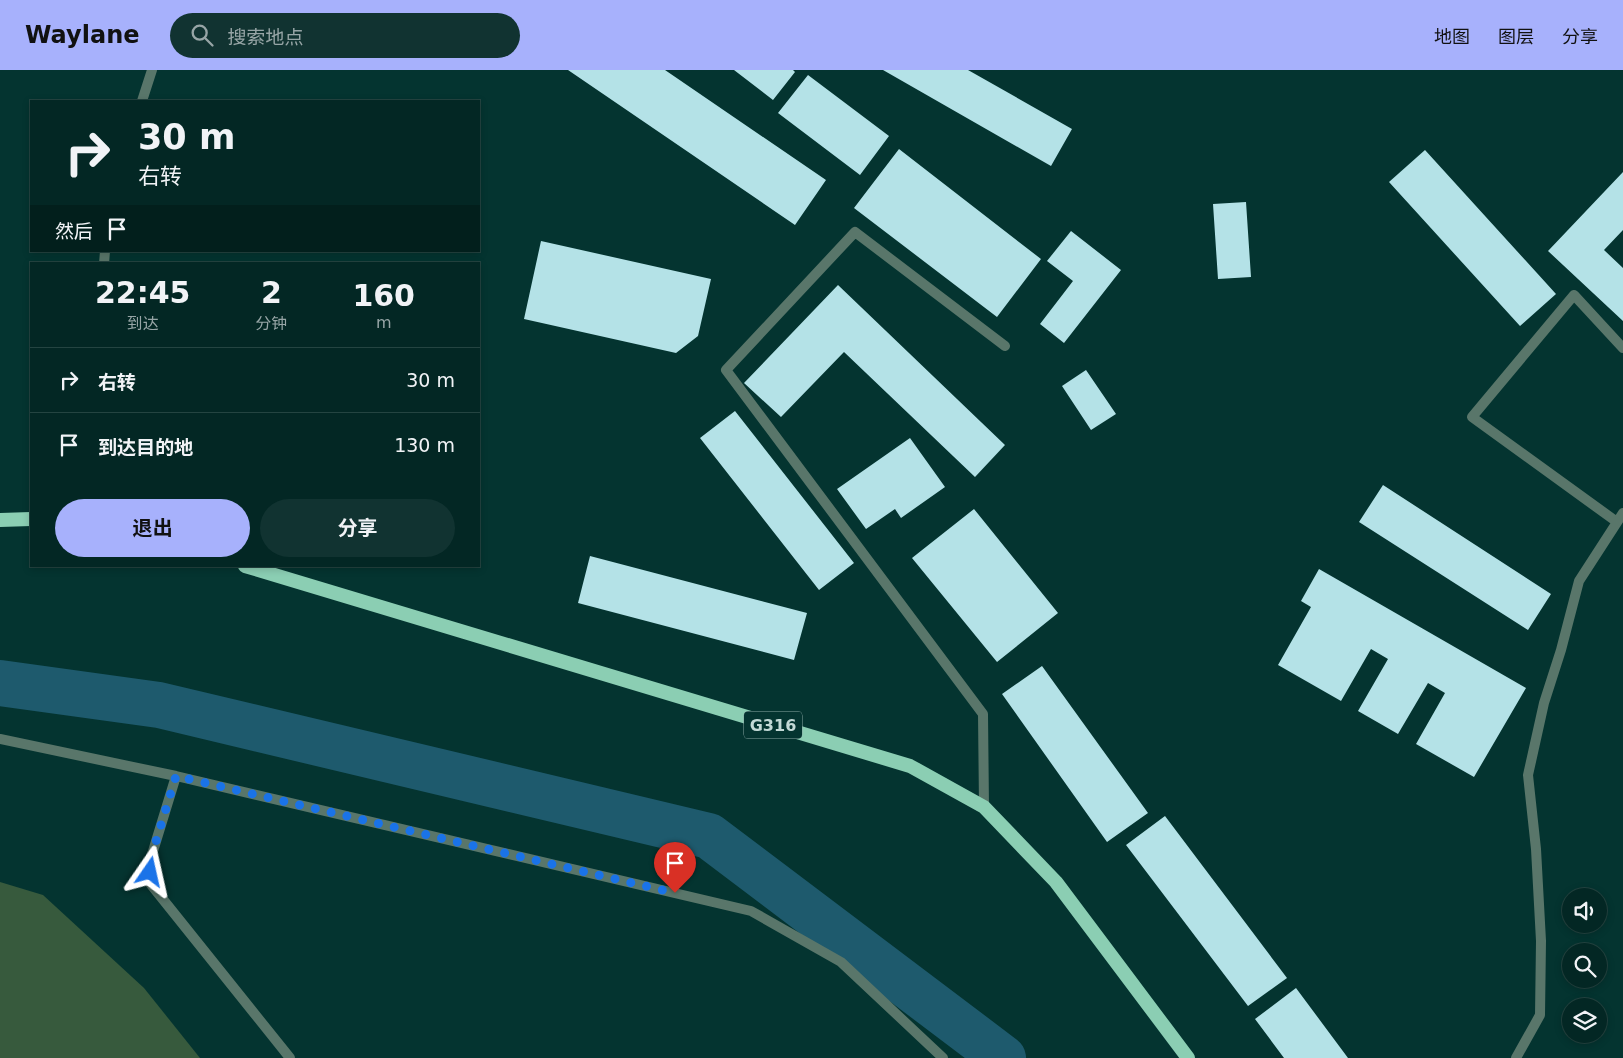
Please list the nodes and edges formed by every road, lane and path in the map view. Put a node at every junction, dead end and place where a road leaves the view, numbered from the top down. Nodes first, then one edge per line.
1 (152, 70) edge
2 (142, 100) edge
3 (1005, 346) dead end
4 (1623, 348) edge
5 (1620, 517) edge
6 (30, 519) edge
7 (0, 520) edge
8 (248, 567) edge
9 (0, 739) edge
10 (176, 776) junction
11 (984, 807) junction
12 (290, 1058) edge
13 (943, 1058) edge
14 (1188, 1058) edge
15 (1516, 1058) edge

1 - 2 street
3 - 11 street
4 - 5 street
5 - 15 street
6 - 7 highway
8 - 11 highway, G316
9 - 10 street
10 - 12 street
10 - 13 street
11 - 14 highway, G316

